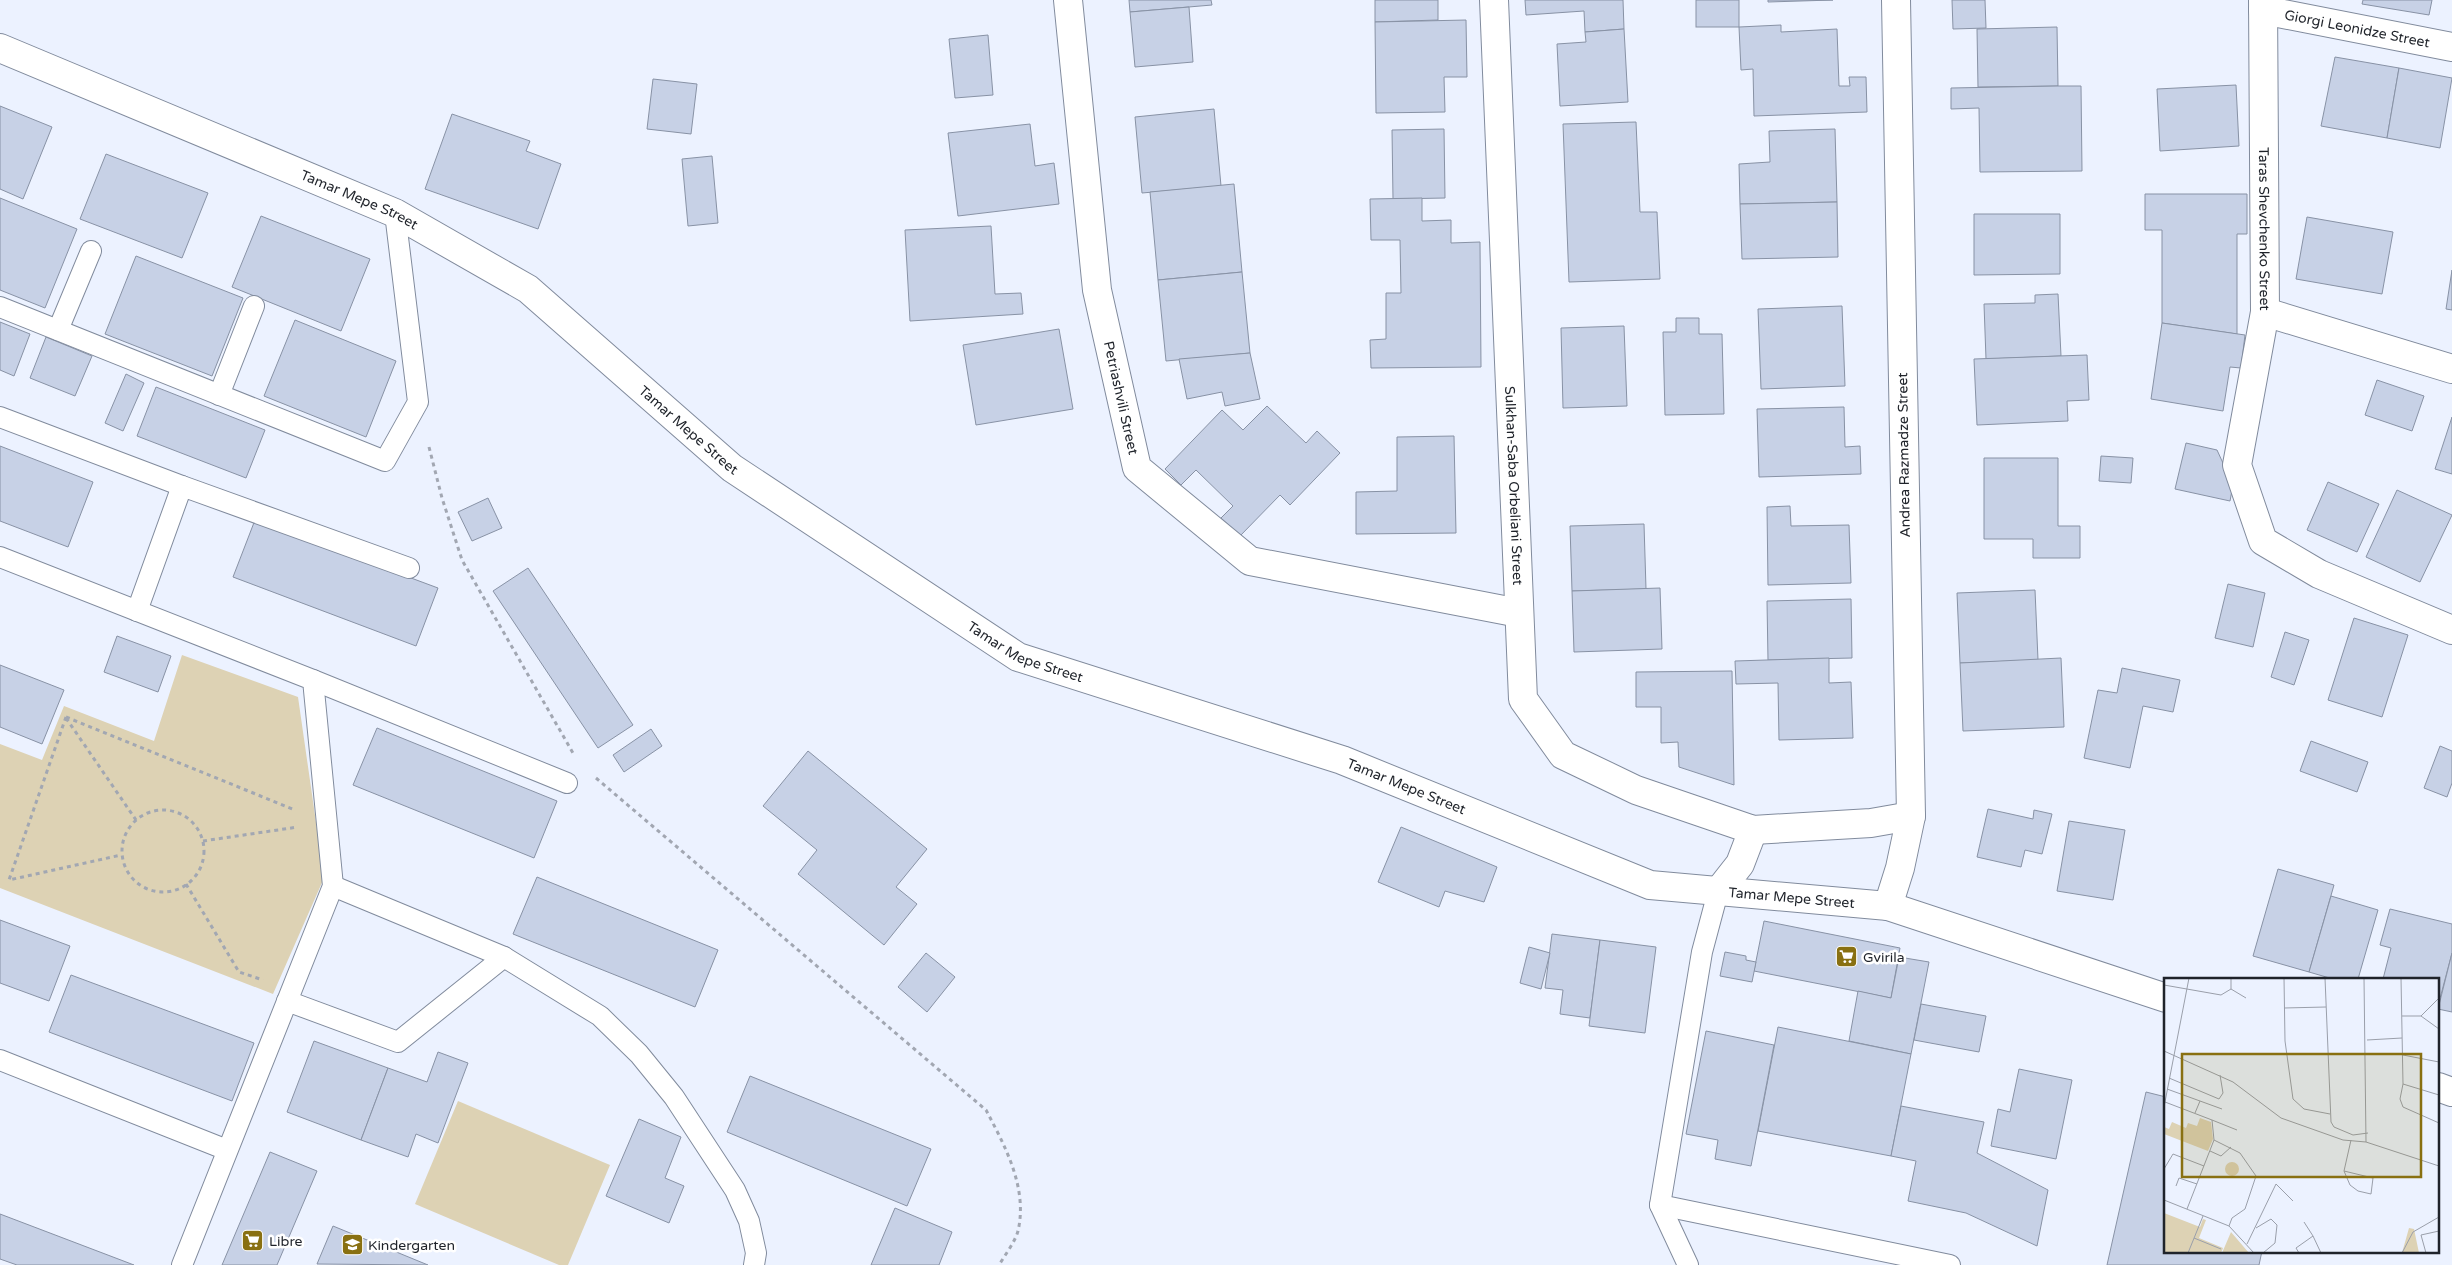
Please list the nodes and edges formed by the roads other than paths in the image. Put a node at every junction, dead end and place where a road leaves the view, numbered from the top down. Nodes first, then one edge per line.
1 (1068, 0) edge
2 (1494, 0) edge
3 (1896, 0) edge
4 (2263, 5) edge
5 (2452, 47) edge
6 (0, 48) edge
7 (395, 213) junction
8 (91, 251) dead end
9 (254, 306) dead end
10 (0, 307) edge
11 (2265, 312) junction
12 (58, 330) junction
13 (2452, 369) edge
14 (220, 395) junction
15 (0, 417) edge
16 (182, 486) junction
17 (0, 557) edge
18 (409, 568) dead end
19 (137, 611) junction
20 (1519, 613) junction
21 (2452, 630) edge
22 (313, 680) junction
23 (567, 784) dead end
24 (1911, 816) junction
25 (1754, 830) junction
26 (333, 886) junction
27 (1718, 892) junction
28 (1888, 906) junction
29 (504, 957) junction
30 (2164, 997) edge
31 (287, 1000) junction
32 (0, 1060) edge
33 (2440, 1088) edge
34 (2452, 1092) edge
35 (227, 1150) junction
36 (1660, 1205) junction
37 (182, 1265) edge
38 (754, 1265) edge
39 (1688, 1265) edge
40 (1950, 1265) edge

1 - 20 street, Petriashvili Street
2 - 20 street, Sulkhan-Saba Orbeliani Street
3 - 24 street, Andrea Razmadze Street
4 - 5 street, Giorgi Leonidze Street
4 - 11 street, Taras Shevchenko Street
6 - 7 street, Tamar Mepe Street
7 - 14 lane
7 - 27 street, Tamar Mepe Street
8 - 12 lane
9 - 14 lane
10 - 12 lane
11 - 13 street
11 - 21 street, Taras Shevchenko Street
12 - 14 lane
15 - 16 lane
16 - 18 lane
16 - 19 lane
17 - 19 lane
19 - 22 lane
20 - 25 street, Sulkhan-Saba Orbeliani Street
22 - 23 lane
22 - 26 lane
24 - 25 street, Sulkhan-Saba Orbeliani Street
24 - 28 street, Andrea Razmadze Street
25 - 27 street
26 - 29 lane
26 - 31 lane
27 - 28 street, Tamar Mepe Street
27 - 36 lane
28 - 30 street, Tamar Mepe Street
29 - 31 lane
29 - 38 lane
31 - 35 lane
32 - 35 lane
33 - 34 street
35 - 37 lane
36 - 39 lane
36 - 40 lane

